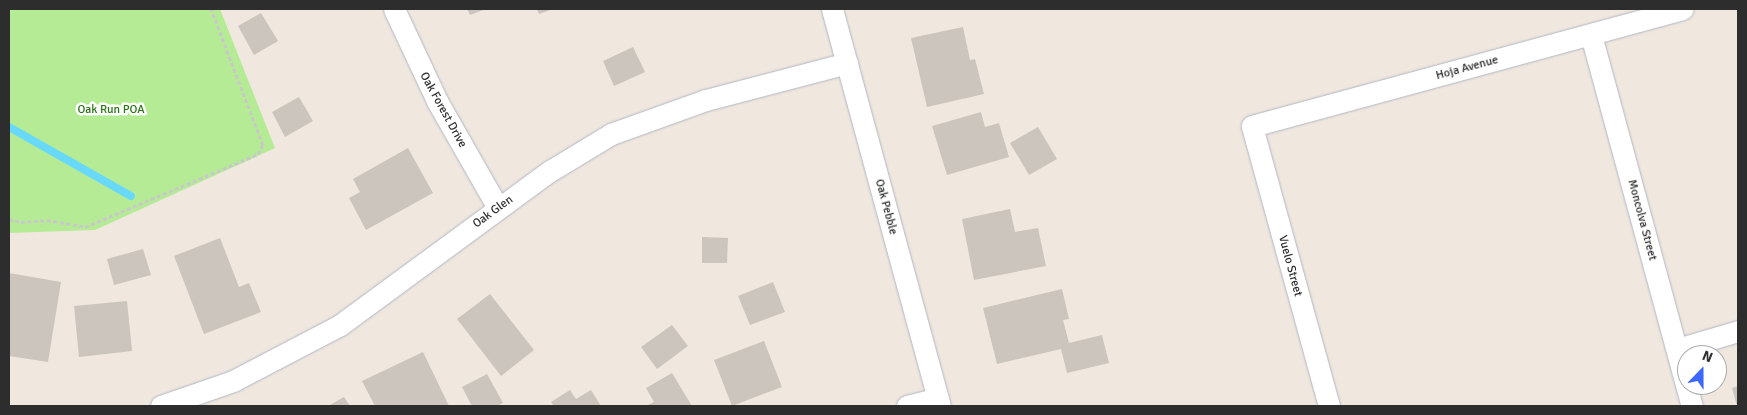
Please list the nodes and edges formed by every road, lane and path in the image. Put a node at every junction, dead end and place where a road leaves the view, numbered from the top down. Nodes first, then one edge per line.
1 (211, 9) edge
2 (394, 9) edge
3 (832, 9) edge
4 (1682, 9) edge
5 (1592, 34) junction
6 (847, 63) junction
7 (1252, 126) joint
8 (498, 208) junction
9 (9, 219) edge
10 (1738, 331) edge
11 (1691, 345) edge
12 (1677, 349) edge
13 (191, 402) edge
14 (939, 402) edge
15 (161, 406) edge
16 (907, 406) edge
17 (1329, 406) edge

1 - 9 path
2 - 8 street, Oak Forest Drive
3 - 6 street, Oak Pebble
4 - 5 street, Hoja Avenue
5 - 7 street, Hoja Avenue
5 - 12 street, Moncolva Street
6 - 8 street, Oak Glen
6 - 14 street, Oak Pebble
7 - 17 street, Vuelo Street
8 - 13 street, Oak Glen
10 - 11 street
13 - 15 street, Oak Glen
14 - 16 street

